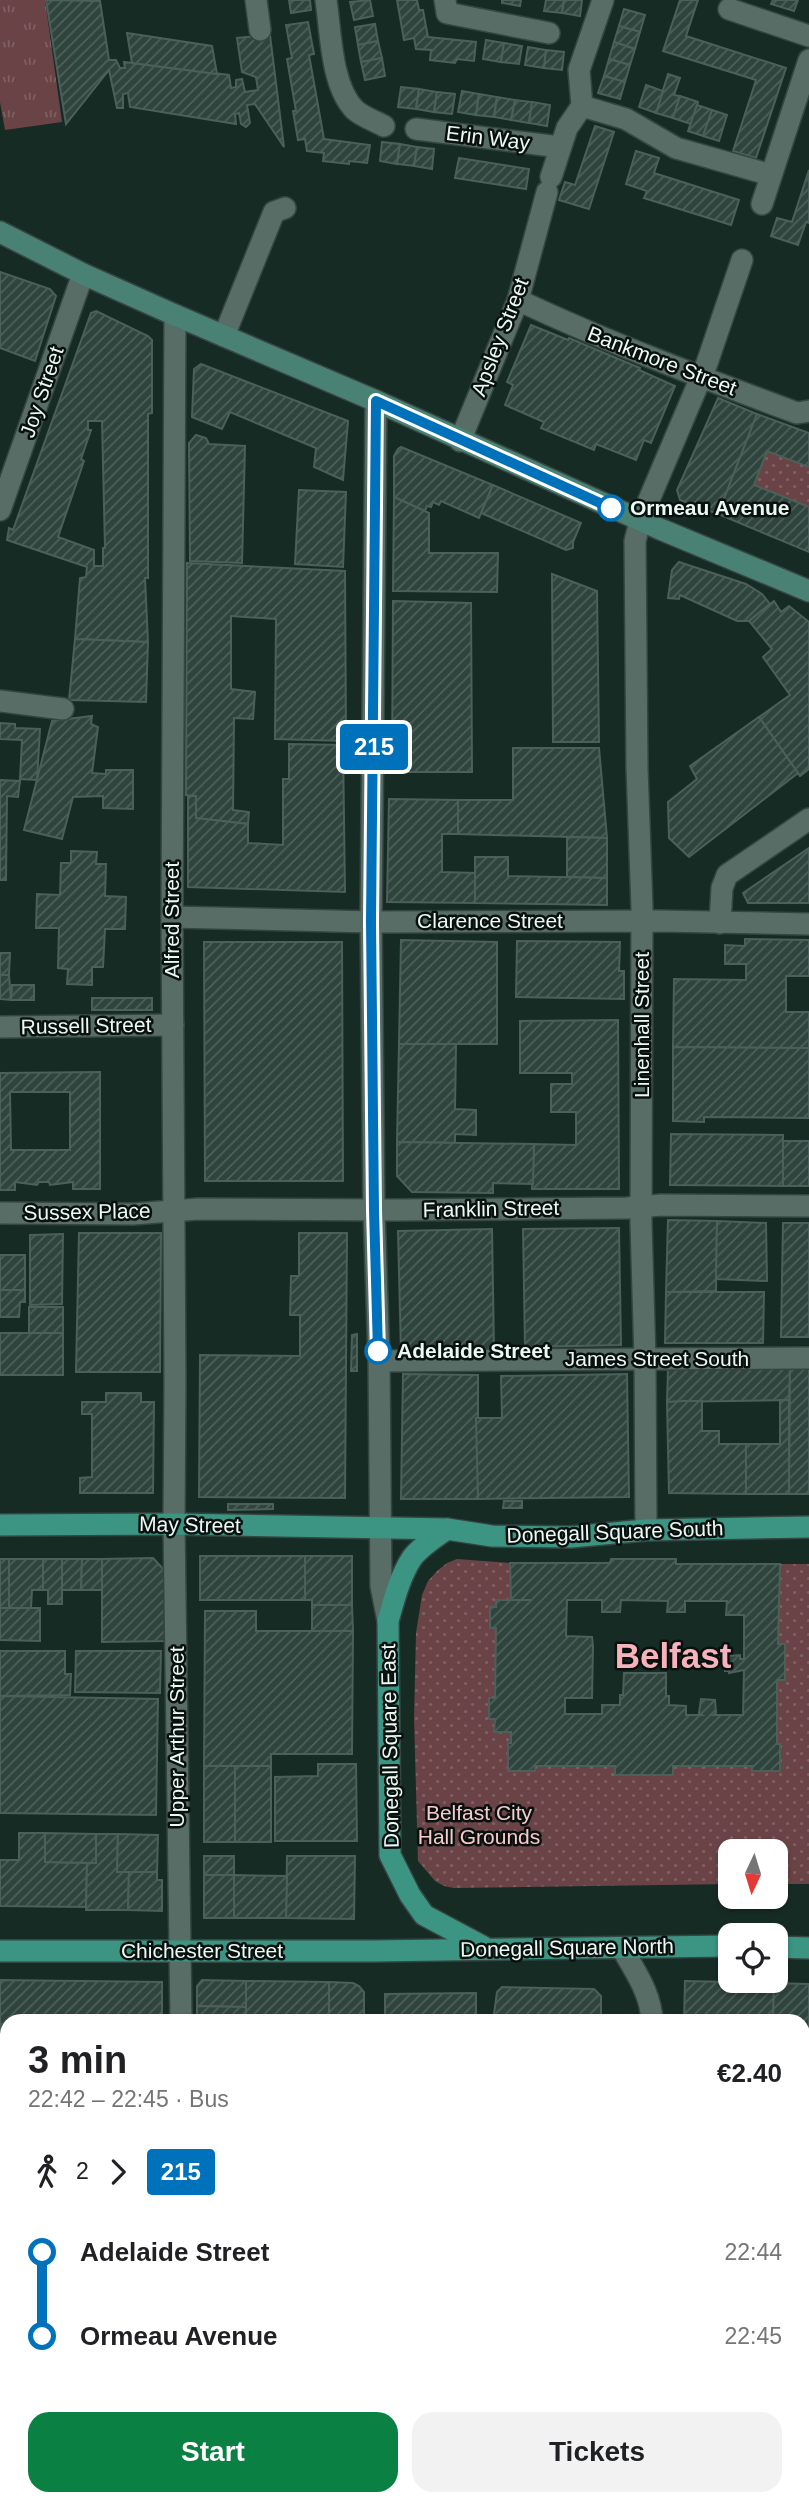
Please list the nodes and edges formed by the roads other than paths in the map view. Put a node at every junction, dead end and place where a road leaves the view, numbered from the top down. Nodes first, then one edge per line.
1 (256, 0) edge
2 (326, 0) edge
3 (445, 0) edge
4 (603, 0) edge
5 (729, 9) dead end
6 (260, 30) dead end
7 (549, 33) dead end
8 (809, 36) edge
9 (809, 60) edge
10 (582, 106) junction
11 (384, 126) dead end
12 (416, 130) dead end
13 (560, 147) junction
14 (771, 175) junction
15 (762, 204) dead end
16 (285, 208) dead end
17 (2, 234) edge
18 (742, 260) dead end
19 (83, 274) junction
20 (518, 300) junction
21 (175, 315) junction
22 (224, 336) junction
23 (701, 377) junction
24 (376, 401) junction
25 (809, 411) edge
26 (460, 441) junction
27 (0, 510) edge
28 (640, 521) junction
29 (799, 588) edge
30 (809, 597) edge
31 (0, 701) edge
32 (63, 709) dead end
33 (809, 819) edge
34 (172, 917) junction
35 (642, 921) junction
36 (371, 922) junction
37 (720, 923) junction
38 (809, 925) edge
39 (173, 1025) junction
40 (0, 1027) edge
41 (809, 1206) edge
42 (641, 1208) junction
43 (174, 1210) junction
44 (374, 1210) junction
45 (0, 1213) edge
46 (809, 1358) edge
47 (645, 1360) junction
48 (379, 1361) junction
49 (174, 1524) junction
50 (0, 1525) edge
51 (809, 1527) edge
52 (379, 1529) junction
53 (447, 1529) junction
54 (646, 1530) junction
55 (388, 1621) junction
56 (718, 1947) edge
57 (788, 1947) edge
58 (622, 1948) junction
59 (809, 1948) edge
60 (489, 1949) junction
61 (181, 1950) junction
62 (404, 1950) joint
63 (0, 1951) edge
64 (181, 2014) edge
65 (652, 2014) edge

1 - 6 street
2 - 11 street
3 - 7 street
4 - 10 street
5 - 8 street
9 - 14 street
10 - 13 street, Apsley Street
10 - 14 street
12 - 13 street, Erin Way
13 - 20 street, Apsley Street
14 - 15 street
16 - 22 street
17 - 19 street
18 - 23 street, Linenhall Street
19 - 21 street
19 - 27 street, Joy Street
20 - 23 street, Bankmore Street
20 - 26 street, Apsley Street
21 - 22 street
21 - 34 street, Alfred Street
22 - 24 street
23 - 25 street, Bankmore Street
23 - 28 street, Linenhall Street
24 - 26 street
24 - 36 street
26 - 28 street
28 - 29 street
28 - 35 street, Linenhall Street
29 - 30 street
31 - 32 street
33 - 37 street
34 - 36 street, Clarence Street
34 - 39 street, Alfred Street
35 - 36 street, Clarence Street
35 - 37 street, Clarence Street
35 - 42 street, Linenhall Street
36 - 44 street
37 - 38 street, Clarence Street
39 - 40 street, Russell Street
39 - 43 street, Alfred Street
41 - 42 street, Franklin Street
42 - 44 street, Franklin Street
42 - 47 street, Linenhall Street
43 - 44 street, Franklin Street
43 - 45 street, Sussex Place
43 - 49 street, Alfred Street
44 - 48 street
46 - 47 street, James Street South
47 - 48 street, James Street South
47 - 54 street, Linenhall Street
48 - 52 street
49 - 50 main road, May Street
49 - 52 main road, May Street
49 - 61 street, Upper Arthur Street
51 - 54 main road, Donegall Square South
52 - 53 main road, Donegall Square South
52 - 55 street, Donegall Square East
53 - 54 main road, Donegall Square South
53 - 55 main road, Donegall Square East
55 - 60 main road, Donegall Square East
56 - 58 main road, Donegall Square North
57 - 59 main road
58 - 60 main road, Donegall Square North
58 - 65 street
60 - 62 main road, Donegall Square North
61 - 62 main road, Chichester Street
61 - 63 main road, Chichester Street
61 - 64 street, Upper Arthur Street

